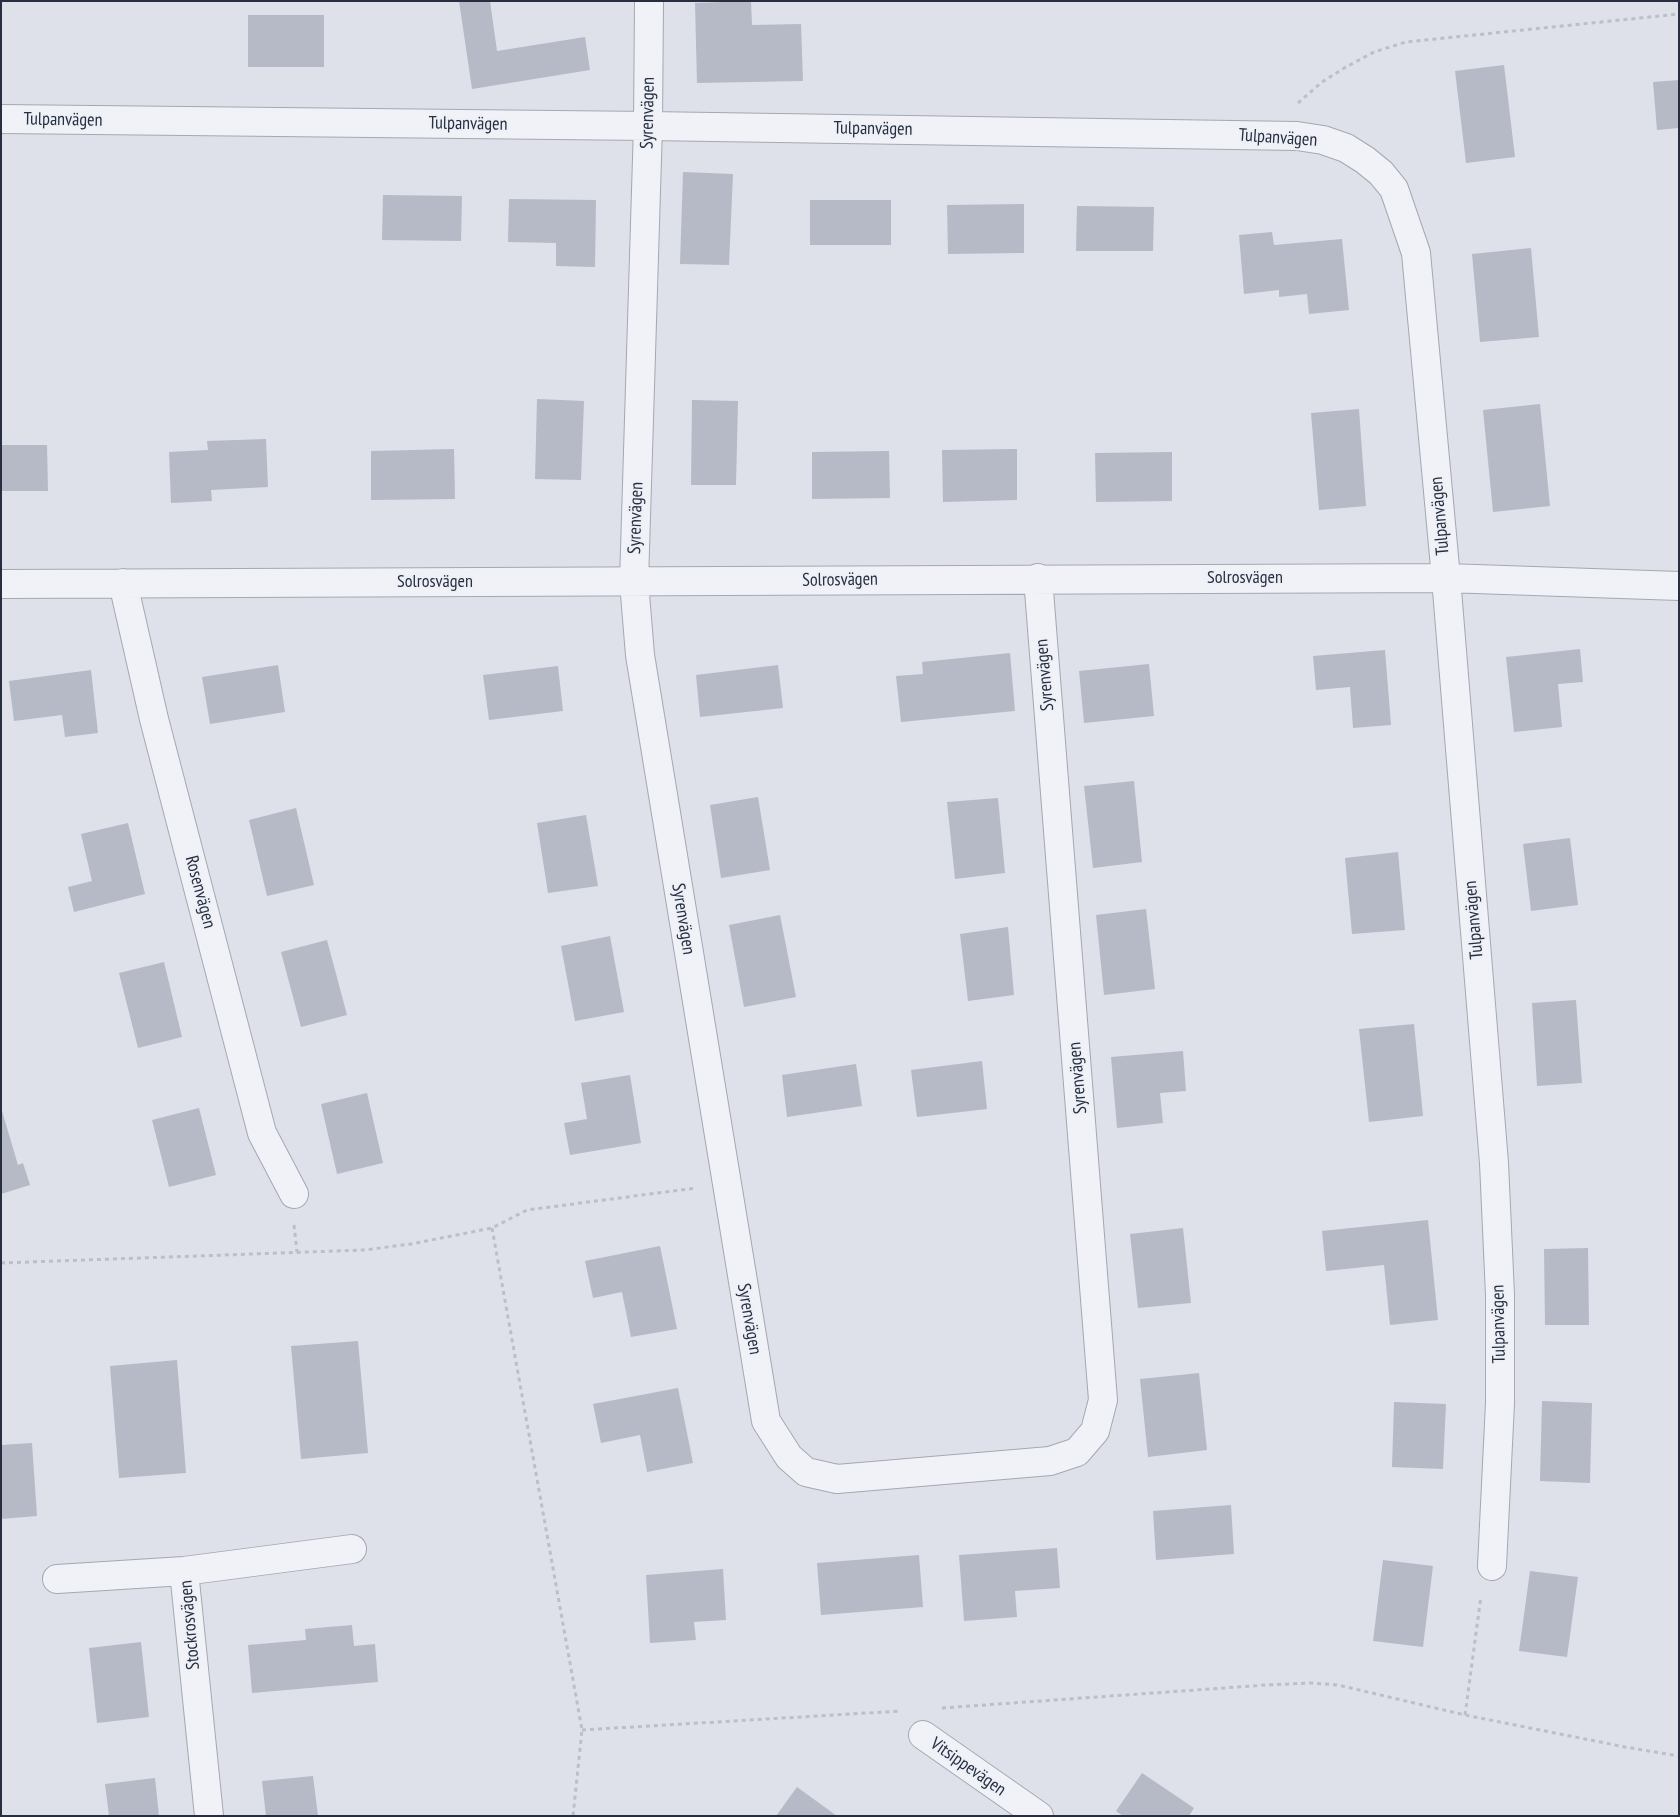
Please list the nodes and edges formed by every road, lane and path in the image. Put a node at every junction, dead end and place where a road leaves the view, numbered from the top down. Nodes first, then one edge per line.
1 (649, 1) edge
2 (1679, 14) edge
3 (1, 119) edge
4 (648, 126) junction
5 (1269, 135) junction
6 (1038, 578) junction
7 (1446, 578) junction
8 (634, 582) junction
9 (123, 583) junction
10 (1, 584) edge
11 (1679, 586) edge
12 (726, 1184) junction
13 (294, 1194) dead end
14 (492, 1228) junction
15 (1, 1263) edge
16 (352, 1549) dead end
17 (1492, 1566) joint
18 (184, 1571) junction
19 (57, 1579) dead end
20 (940, 1709) dead end
21 (910, 1711) dead end
22 (1465, 1715) junction
23 (582, 1730) junction
24 (923, 1735) dead end
25 (1679, 1756) edge
26 (209, 1816) edge
27 (573, 1816) edge
28 (1039, 1816) edge

1 - 4 street, Syrenvägen
2 - 5 path
3 - 4 street, Tulpanvägen
4 - 5 street, Tulpanvägen
4 - 8 street, Syrenvägen
5 - 7 street, Tulpanvägen
6 - 7 street, Solrosvägen
6 - 8 street, Solrosvägen
6 - 12 street, Syrenvägen
7 - 11 street, Solrosvägen
7 - 17 street, Tulpanvägen
8 - 9 street, Solrosvägen
8 - 12 street, Syrenvägen
9 - 10 street, Solrosvägen
9 - 13 street, Rosenvägen
12 - 14 path
14 - 15 path
14 - 23 path
16 - 18 street, Stockrosvägen
17 - 22 path
18 - 19 street
18 - 26 street, Stockrosvägen
20 - 22 path
21 - 23 path
22 - 25 path
23 - 27 path
24 - 28 street, Vitsippevägen

